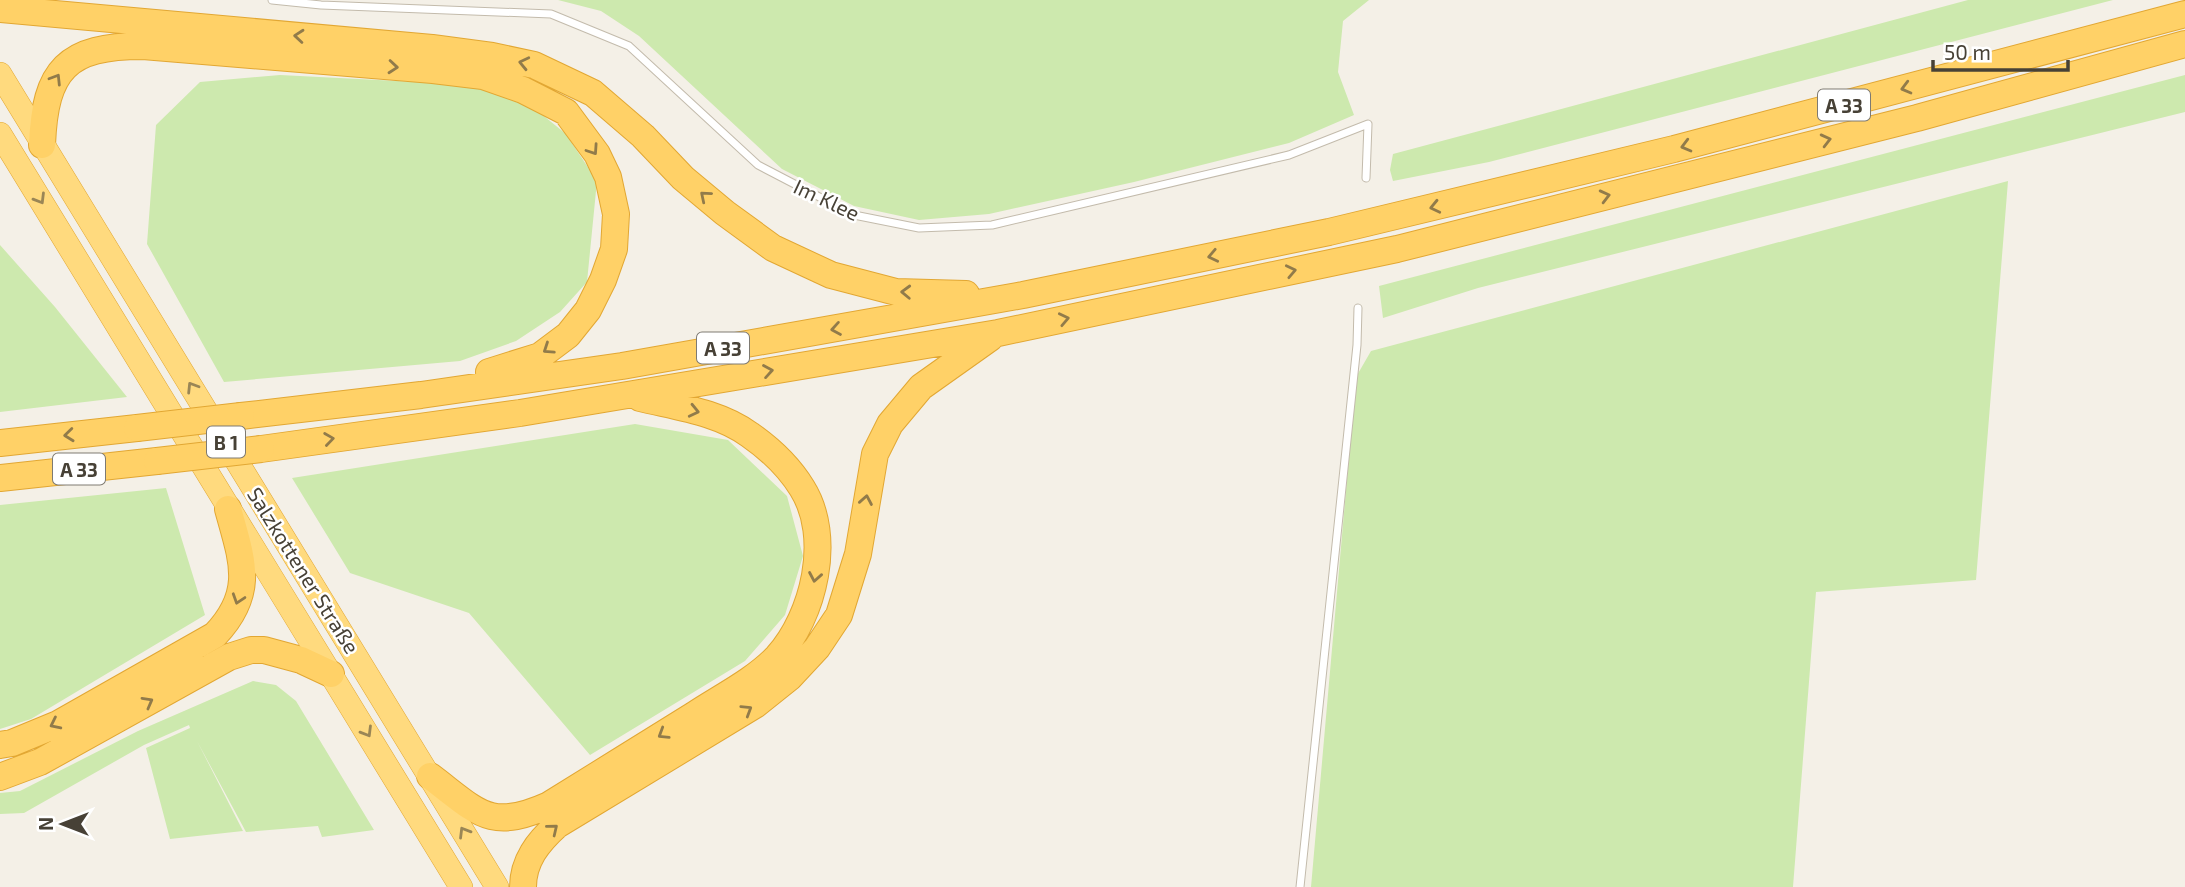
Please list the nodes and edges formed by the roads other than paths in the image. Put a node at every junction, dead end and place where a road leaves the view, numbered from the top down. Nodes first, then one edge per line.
1 (272, 0) edge
2 (0, 9) edge
3 (2185, 14) edge
4 (2185, 44) edge
5 (0, 75) edge
6 (0, 134) edge
7 (43, 145) junction
8 (1366, 178) dead end
9 (1023, 295) junction
10 (1358, 308) dead end
11 (998, 333) junction
12 (421, 395) junction
13 (628, 395) junction
14 (0, 443) edge
15 (0, 478) edge
16 (228, 509) junction
17 (331, 674) junction
18 (0, 745) edge
19 (430, 776) junction
20 (0, 777) edge
21 (461, 887) edge
22 (497, 887) edge
23 (523, 887) edge
24 (1300, 887) edge

1 - 8 lane, Im Klee
9 -> 2 highway
3 -> 9 highway, A 33
11 -> 4 highway, A 33
5 - 7 highway, Salzkottener Straße
6 -> 16 highway, Salzkottener Straße / B 1
7 -> 12 highway
19 -> 7 highway, Salzkottener Straße / B 1
9 -> 12 highway, A 33
10 - 24 lane
13 -> 11 highway, A 33
23 -> 11 highway
12 -> 14 highway, A 33, bridge
15 -> 13 highway, A 33, bridge
13 -> 19 highway
16 - 17 highway, Salzkottener Straße / B 1
16 -> 18 highway
20 -> 17 highway
17 -> 21 highway, Salzkottener Straße / B 1
22 -> 19 highway, Salzkottener Straße / B 1

